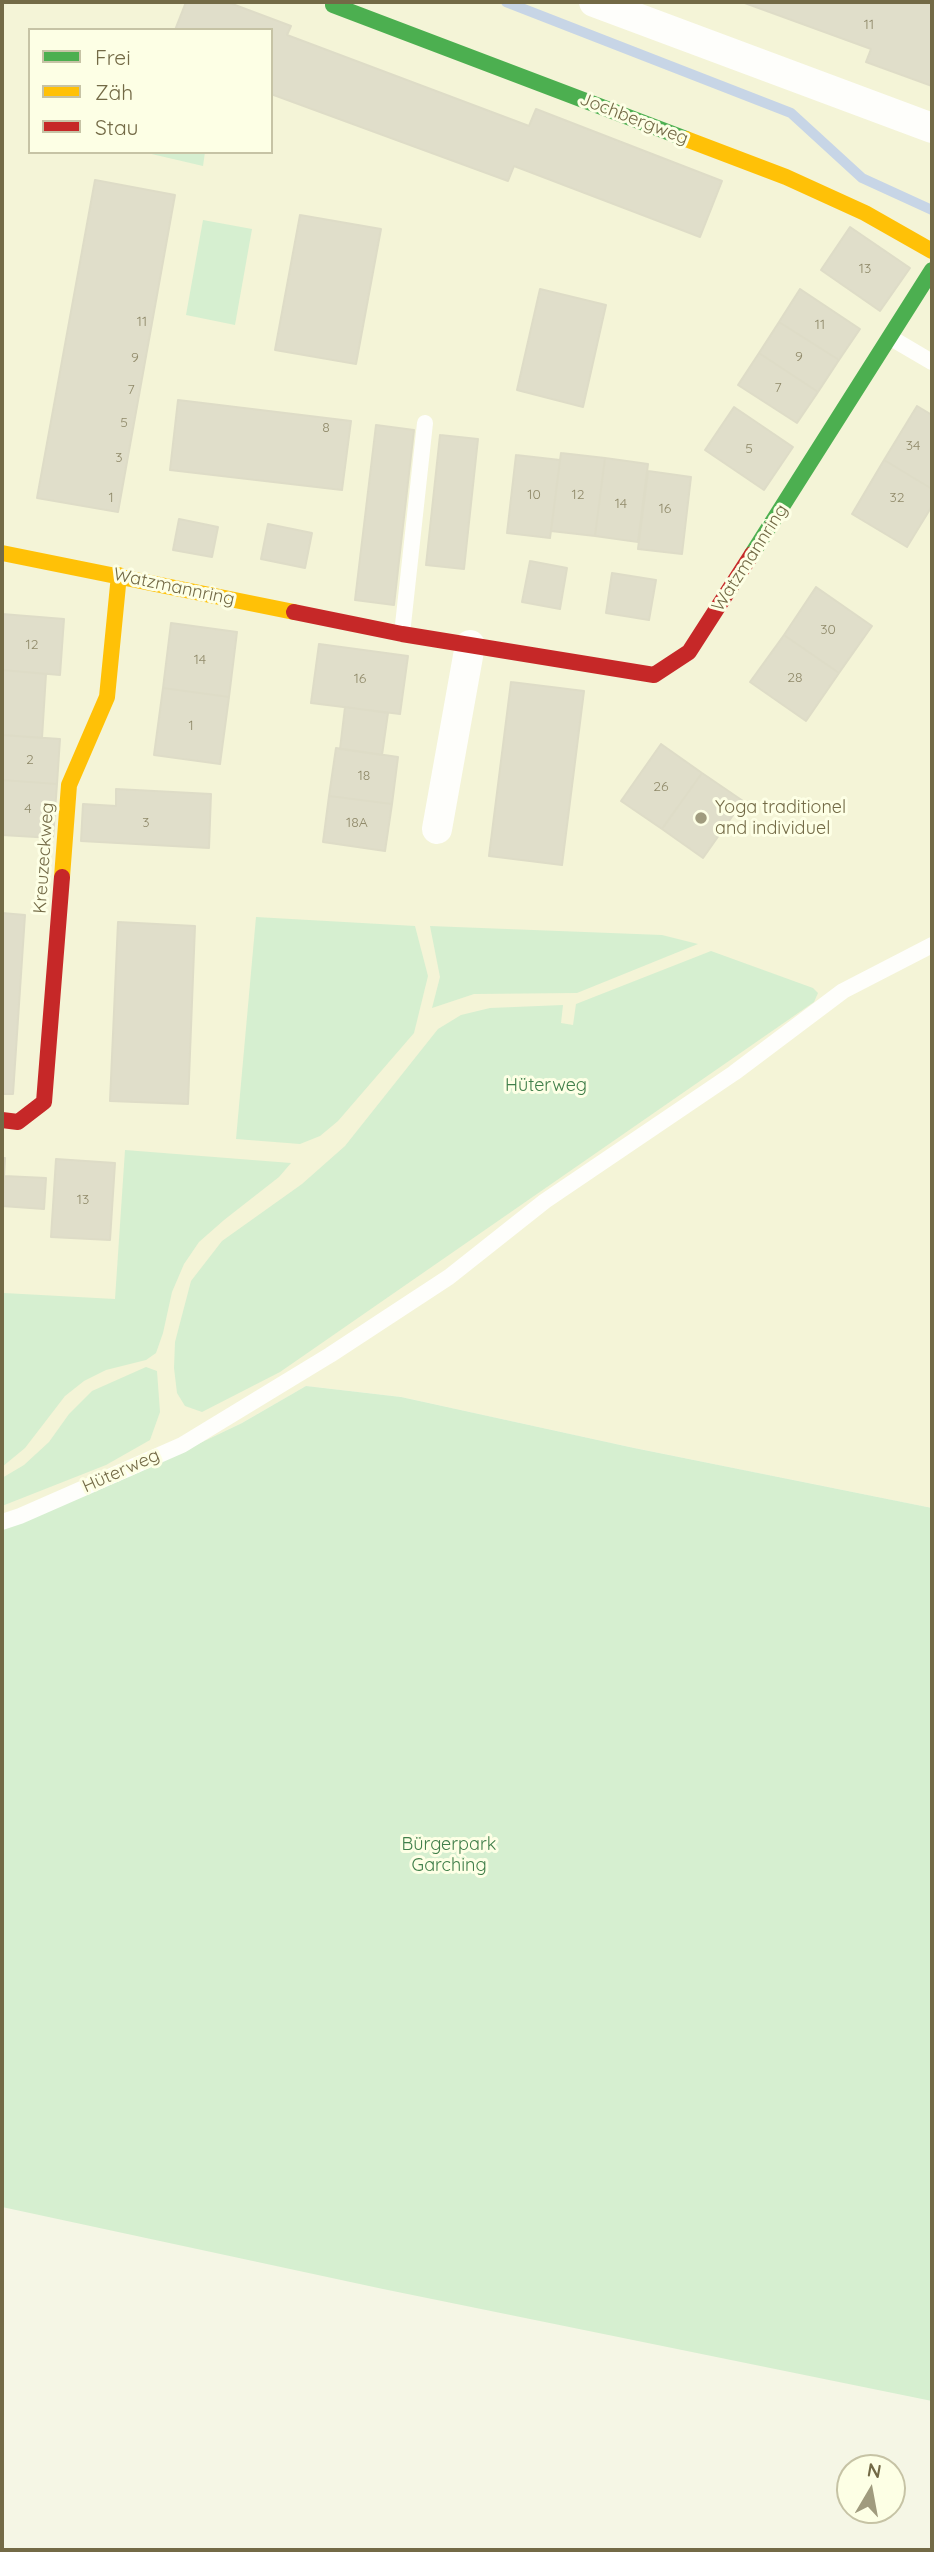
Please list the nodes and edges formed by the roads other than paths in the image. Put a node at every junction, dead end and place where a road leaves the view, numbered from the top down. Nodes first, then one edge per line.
1 (334, 2) edge
2 (594, 2) edge
3 (932, 128) edge
4 (932, 250) edge
5 (932, 270) edge
6 (891, 338) junction
7 (932, 362) edge
8 (425, 423) dead end
9 (2, 553) edge
10 (119, 575) junction
11 (402, 634) junction
12 (470, 645) junction
13 (437, 829) dead end
14 (932, 945) edge
15 (2, 1120) edge
16 (2, 1522) edge

1 - 4 street, Jochbergweg
2 - 3 street
5 - 6 street, Watzmannring
6 - 7 lane
6 - 12 street, Watzmannring
8 - 11 lane
9 - 10 street, Watzmannring
10 - 11 street, Watzmannring
10 - 15 street, Kreuzeckweg
11 - 12 street, Watzmannring
12 - 13 street
14 - 16 lane, Hüterweg

